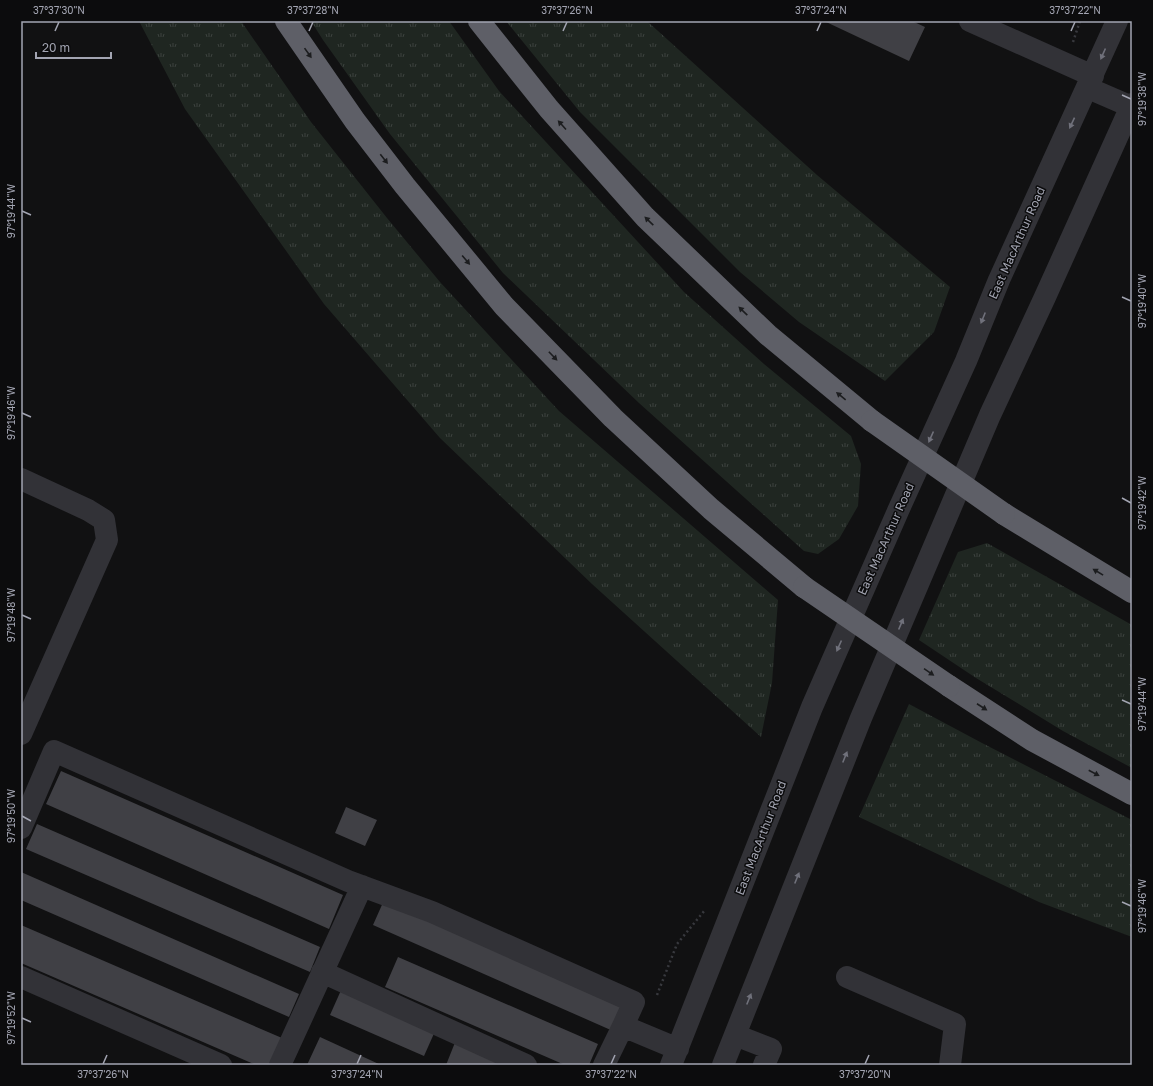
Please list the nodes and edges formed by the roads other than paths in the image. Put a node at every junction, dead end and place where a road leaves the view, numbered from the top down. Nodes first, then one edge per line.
1 (286, 21) edge
2 (479, 21) edge
3 (970, 21) edge
4 (1118, 21) edge
5 (1090, 82) junction
6 (1132, 106) edge
7 (21, 479) edge
8 (1132, 592) edge
9 (21, 734) edge
10 (1132, 794) edge
11 (21, 828) edge
12 (362, 886) junction
13 (322, 972) junction
14 (21, 977) edge
15 (847, 977) dead end
16 (623, 1026) junction
17 (735, 1035) junction
18 (675, 1057) edge
19 (221, 1065) edge
20 (280, 1065) edge
21 (526, 1065) edge
22 (604, 1065) edge
23 (723, 1065) edge
24 (764, 1065) edge
25 (950, 1065) edge

1 -> 10 highway, bridge
8 -> 2 highway, bridge
3 - 5 street
4 -> 5 street, East MacArthur Road
5 - 6 street
5 -> 18 street, East MacArthur Road
17 -> 6 street
7 - 9 street
11 - 12 street
12 - 13 street
12 - 16 street
13 - 20 street
13 - 21 street
14 - 19 street
15 - 25 street
16 - 18 street
16 - 22 street
17 - 23 street
17 - 24 street

